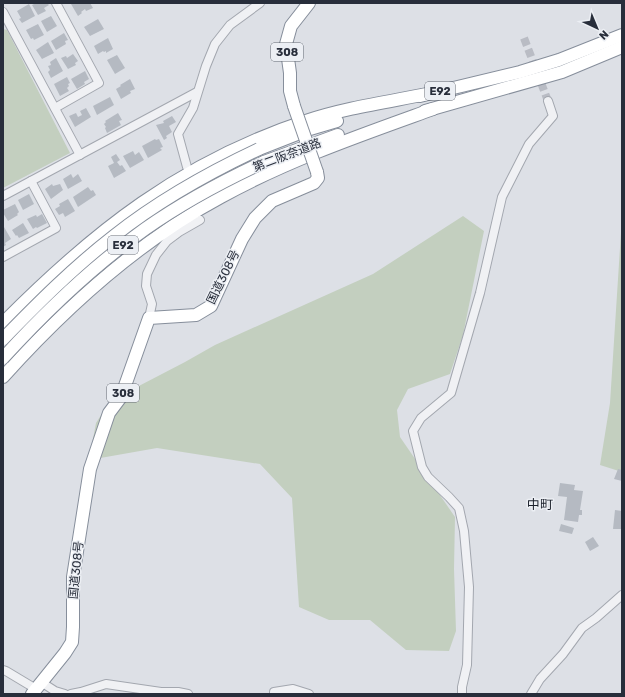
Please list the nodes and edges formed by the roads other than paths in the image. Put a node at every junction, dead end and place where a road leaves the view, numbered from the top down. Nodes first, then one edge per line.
1 (56, 3) edge
2 (260, 3) edge
3 (308, 3) edge
4 (4, 16) edge
5 (622, 35) edge
6 (622, 48) edge
7 (197, 92) junction
8 (427, 94) junction
9 (548, 101) tunnel mouth
10 (55, 108) junction
11 (432, 109) junction
12 (80, 155) junction
13 (187, 167) dead end
14 (31, 181) junction
15 (3, 196) edge
16 (200, 220) dead end
17 (3, 257) edge
18 (149, 318) junction
19 (3, 323) edge
20 (3, 339) edge
21 (3, 358) edge
22 (3, 377) edge
23 (622, 595) edge
24 (3, 670) edge
25 (36, 688) edge
26 (162, 693) edge
27 (65, 694) edge
28 (71, 694) edge
29 (188, 694) edge
30 (274, 694) edge
31 (309, 694) edge
32 (462, 694) edge
33 (531, 694) edge

1 - 10 street
2 - 7 street
3 - 18 highway, 国道308号 / 308, bridge
4 - 10 street
5 - 8 highway, 第二阪奈道路 / E92
6 - 11 highway, 第二阪奈道路 / E92
7 - 12 street
7 - 13 street
8 - 19 highway
8 - 20 highway, 第二阪奈道路 / E92, bridge
9 - 32 street
10 - 12 street
11 - 21 highway, 第二阪奈道路 / E92, bridge
11 - 22 highway
12 - 14 street
14 - 15 street
14 - 17 street
16 - 18 street
18 - 25 highway, 国道308号 / 308
23 - 33 street
24 - 25 street
25 - 27 street
26 - 28 street
26 - 29 street
30 - 31 street

